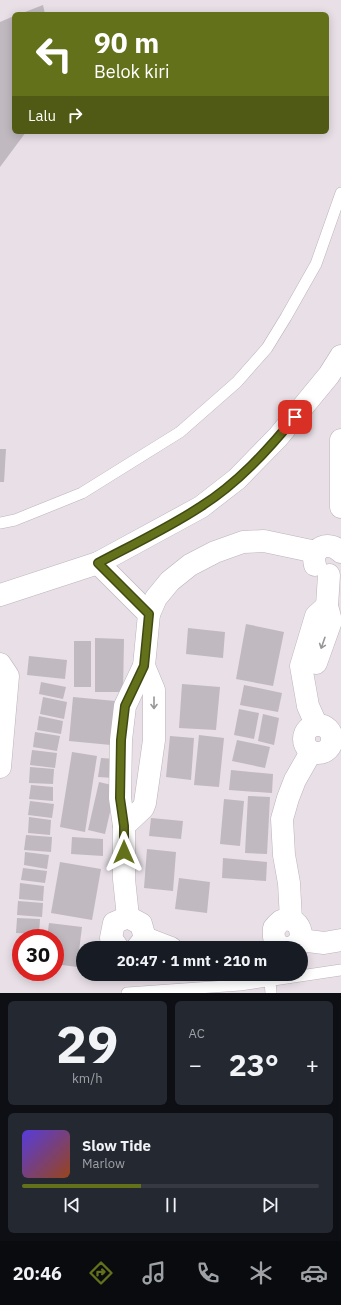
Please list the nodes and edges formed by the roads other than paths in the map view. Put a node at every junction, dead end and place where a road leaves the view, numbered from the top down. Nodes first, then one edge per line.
1 (341, 193) edge
2 (341, 356) edge
3 (341, 440) edge
4 (341, 507) edge
5 (0, 523) edge
6 (316, 552) junction
7 (341, 552) edge
8 (98, 563) junction
9 (335, 571) edge
10 (0, 595) edge
11 (149, 614) junction
12 (0, 664) edge
13 (144, 666) junction
14 (329, 731) edge
15 (0, 767) edge
16 (124, 826) junction
17 (128, 917) junction
18 (341, 940) edge
19 (113, 941) edge
20 (141, 941) edge
21 (287, 941) edge
22 (308, 943) edge
23 (341, 970) edge
24 (270, 987) edge
25 (127, 993) edge

1 - 5 lane
2 - 8 street
3 - 4 street
6 - 7 street
6 - 9 street
6 - 11 street
8 - 10 street
8 - 11 street
9 - 14 street
11 - 13 street
12 - 15 street
13 - 16 street
13 -> 16 street
14 - 21 street
16 - 17 street
17 - 19 street
17 - 20 street
18 - 22 street
23 - 24 lane
24 - 25 lane

